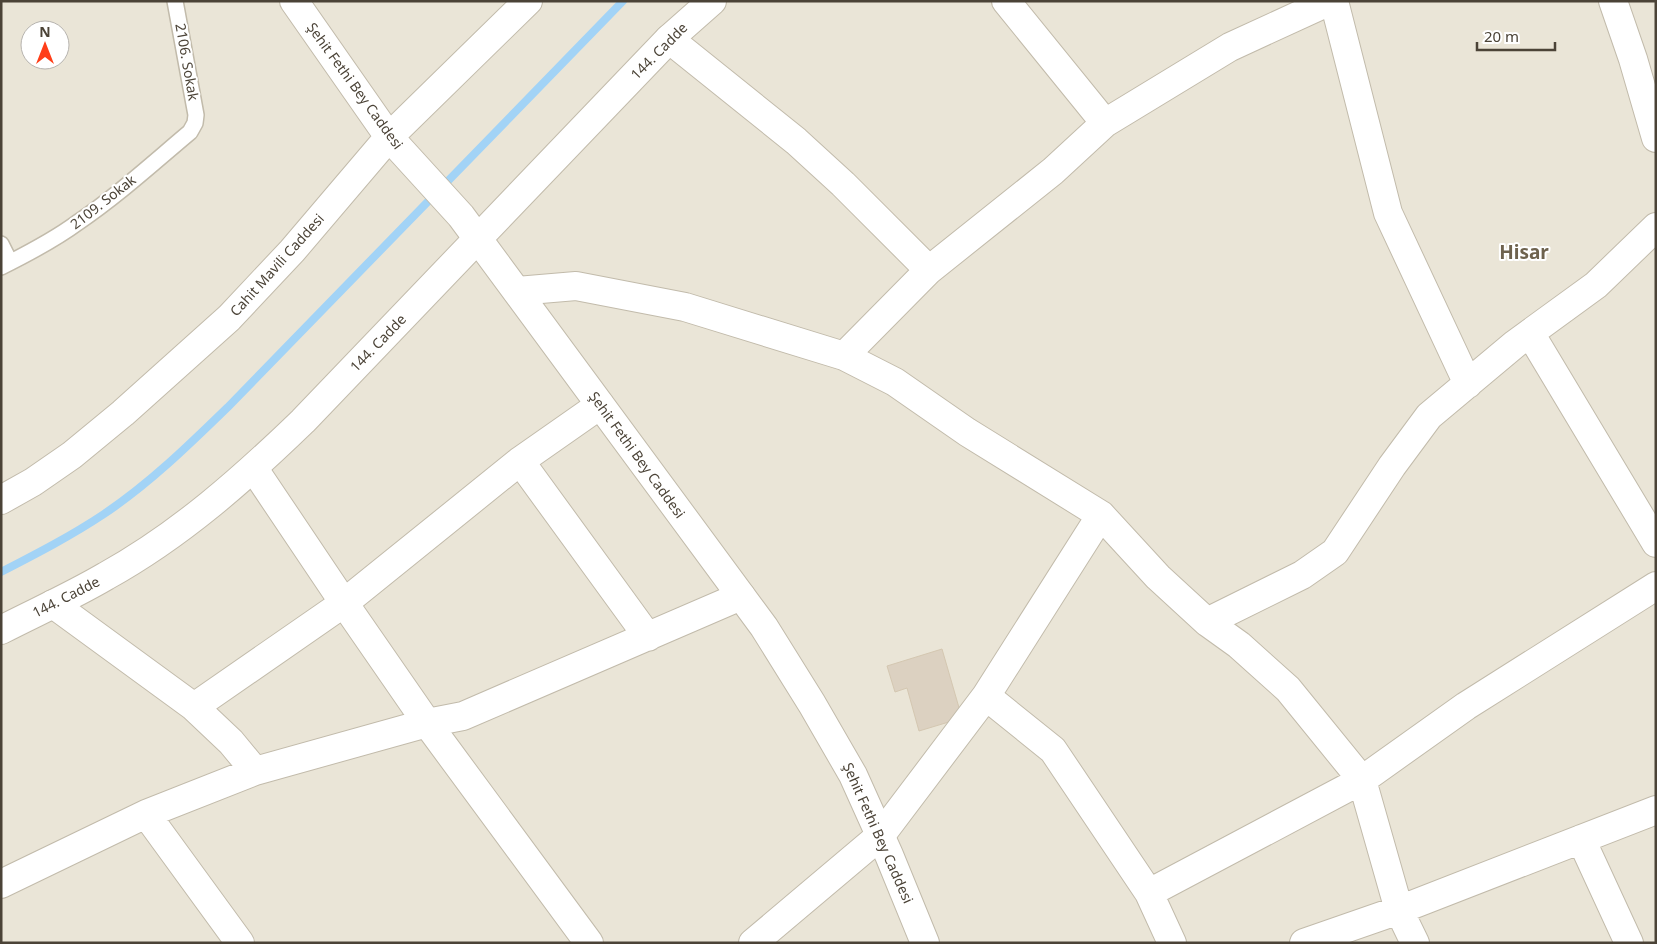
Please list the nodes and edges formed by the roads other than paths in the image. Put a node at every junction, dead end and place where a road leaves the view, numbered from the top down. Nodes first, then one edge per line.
1 (175, 1) edge
2 (294, 1) edge
3 (528, 1) edge
4 (712, 1) edge
5 (1006, 1) edge
6 (1330, 1) edge
7 (1334, 1) edge
8 (1613, 1) edge
9 (669, 38) junction
10 (195, 123) joint
11 (1105, 123) junction
12 (390, 136) junction
13 (1656, 138) edge
14 (1656, 228) edge
15 (478, 238) junction
16 (1, 244) edge
17 (6, 265) edge
18 (929, 270) junction
19 (517, 291) junction
20 (1530, 333) junction
21 (844, 356) junction
22 (1468, 384) junction
23 (600, 405) junction
24 (520, 460) junction
25 (254, 469) junction
26 (1, 500) edge
27 (1101, 514) junction
28 (1656, 543) edge
29 (1656, 586) edge
30 (741, 596) junction
31 (344, 603) junction
32 (53, 604) junction
33 (1207, 622) junction
34 (1, 630) edge
35 (648, 637) junction
36 (986, 696) junction
37 (194, 707) junction
38 (427, 723) junction
39 (255, 771) junction
40 (1362, 780) junction
41 (1656, 810) edge
42 (146, 814) junction
43 (881, 835) junction
44 (1580, 839) junction
45 (1, 884) edge
46 (1149, 892) junction
47 (1399, 910) junction
48 (240, 943) edge
49 (589, 943) edge
50 (753, 943) edge
51 (925, 943) edge
52 (1172, 943) edge
53 (1304, 943) edge
54 (1415, 943) edge
55 (1629, 943) edge

1 - 10 lane, 2106. Sokak
2 - 12 street, Şehit Fethi Bey Caddesi
3 - 12 street, Cahit Mavili Caddesi
4 - 9 street, 144. Cadde
5 - 11 street
6 - 11 street
7 - 22 street
8 - 13 street
9 - 15 street, 144. Cadde
9 - 18 street
10 - 17 lane, 2109. Sokak
11 - 18 street
12 - 15 street, Şehit Fethi Bey Caddesi
12 - 26 street, Cahit Mavili Caddesi
14 - 20 street
15 - 19 street, Şehit Fethi Bey Caddesi
15 - 25 street, 144. Cadde
16 - 17 lane
18 - 21 street
19 - 21 street
19 - 23 street, Şehit Fethi Bey Caddesi
20 - 22 street
20 - 28 street
21 - 27 street
22 - 33 street
23 - 24 street
23 - 30 street, Şehit Fethi Bey Caddesi
24 - 31 street
24 - 35 street
25 - 31 street
25 - 32 street, 144. Cadde
27 - 33 street
27 - 36 street
29 - 40 street
30 - 35 street
30 - 43 street, Şehit Fethi Bey Caddesi
31 - 37 street
31 - 38 street
32 - 34 street, 144. Cadde
32 - 37 street
33 - 40 street
35 - 38 street
36 - 43 street
36 - 46 street
37 - 39 street
38 - 39 street
38 - 49 street
39 - 42 street
40 - 46 street
40 - 47 street
41 - 44 street
42 - 45 street
42 - 48 street
43 - 50 street
43 - 51 street, Şehit Fethi Bey Caddesi
44 - 47 street
44 - 55 street
46 - 52 street
47 - 53 street
47 - 54 street

